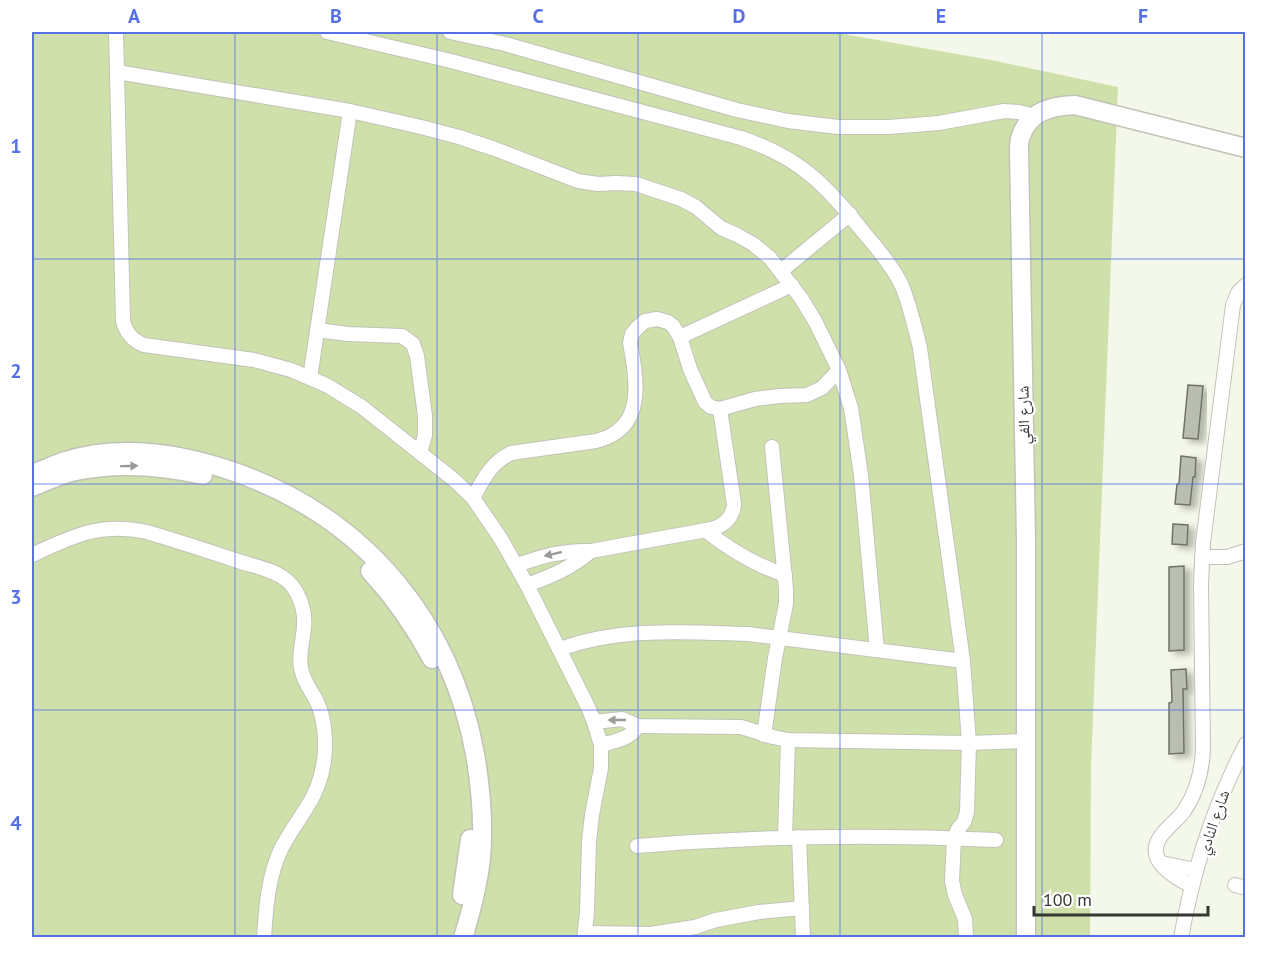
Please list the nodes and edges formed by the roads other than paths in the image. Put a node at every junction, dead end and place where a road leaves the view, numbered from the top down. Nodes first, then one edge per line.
1 (116, 32) edge
2 (327, 32) edge
3 (450, 32) edge
4 (117, 72) junction
5 (350, 111) junction
6 (1034, 116) junction
7 (1245, 148) edge
8 (850, 214) junction
9 (781, 272) junction
10 (792, 285) junction
11 (1245, 285) edge
12 (317, 330) junction
13 (680, 337) junction
14 (839, 370) junction
15 (310, 378) junction
16 (720, 409) junction
17 (772, 447) dead end
18 (420, 453) junction
19 (32, 474) edge
20 (32, 488) edge
21 (473, 498) junction
22 (705, 530) junction
23 (591, 551) junction
24 (1245, 551) edge
25 (32, 555) edge
26 (1202, 557) junction
27 (517, 565) junction
28 (785, 575) junction
29 (527, 585) junction
30 (779, 638) junction
31 (560, 649) junction
32 (878, 650) junction
33 (963, 661) junction
34 (594, 722) junction
35 (638, 726) junction
36 (764, 735) junction
37 (788, 740) junction
38 (1026, 741) junction
39 (969, 743) junction
40 (1245, 744) edge
41 (600, 746) junction
42 (785, 837) junction
43 (799, 837) junction
44 (954, 838) junction
45 (996, 840) dead end
46 (637, 846) dead end
47 (1159, 863) junction
48 (1196, 870) junction
49 (1192, 886) junction
50 (802, 908) junction
51 (585, 935) edge
52 (653, 936) edge
53 (264, 938) edge
54 (451, 938) edge
55 (463, 938) edge
56 (803, 938) edge
57 (966, 938) edge
58 (1026, 938) edge
59 (1181, 938) edge

1 - 4 street
2 - 8 street
3 - 6 street
4 - 5 street
4 - 15 street
5 - 9 street
5 - 12 street
6 - 7 street
6 - 38 street, شارع الفي
8 - 9 street
8 - 33 street
9 - 10 street
10 - 13 street
10 - 14 street
11 - 26 street
12 - 15 street
12 - 18 street
13 - 16 street
13 - 21 street
14 - 16 street
14 - 32 street
15 - 18 street
16 - 22 street
17 - 28 street
18 - 21 street
19 - 55 street
20 -> 54 street
21 - 27 street
22 - 23 street
22 - 28 street
23 -> 27 street
23 - 29 street
24 - 26 street
25 - 53 street
26 - 47 street
27 - 29 street
28 - 30 street
29 - 31 street
30 - 31 street
30 - 32 street
30 - 36 street
31 - 34 street
32 - 33 street
33 - 39 street
35 -> 34 street
34 - 41 street
35 - 36 street
35 - 41 street
36 - 37 street
37 - 39 street
37 - 42 street
38 - 39 street
38 - 58 street, شارع الفي
39 - 44 street
40 - 48 street, شارع النادي
41 - 51 street
42 - 43 street
42 - 46 street
43 - 44 street
43 - 50 street
44 - 45 street
44 - 57 street
47 - 48 street
47 - 49 street
48 - 49 street, شارع النادي
49 - 59 street, شارع النادي
50 - 52 street
50 - 56 street
51 - 52 street

